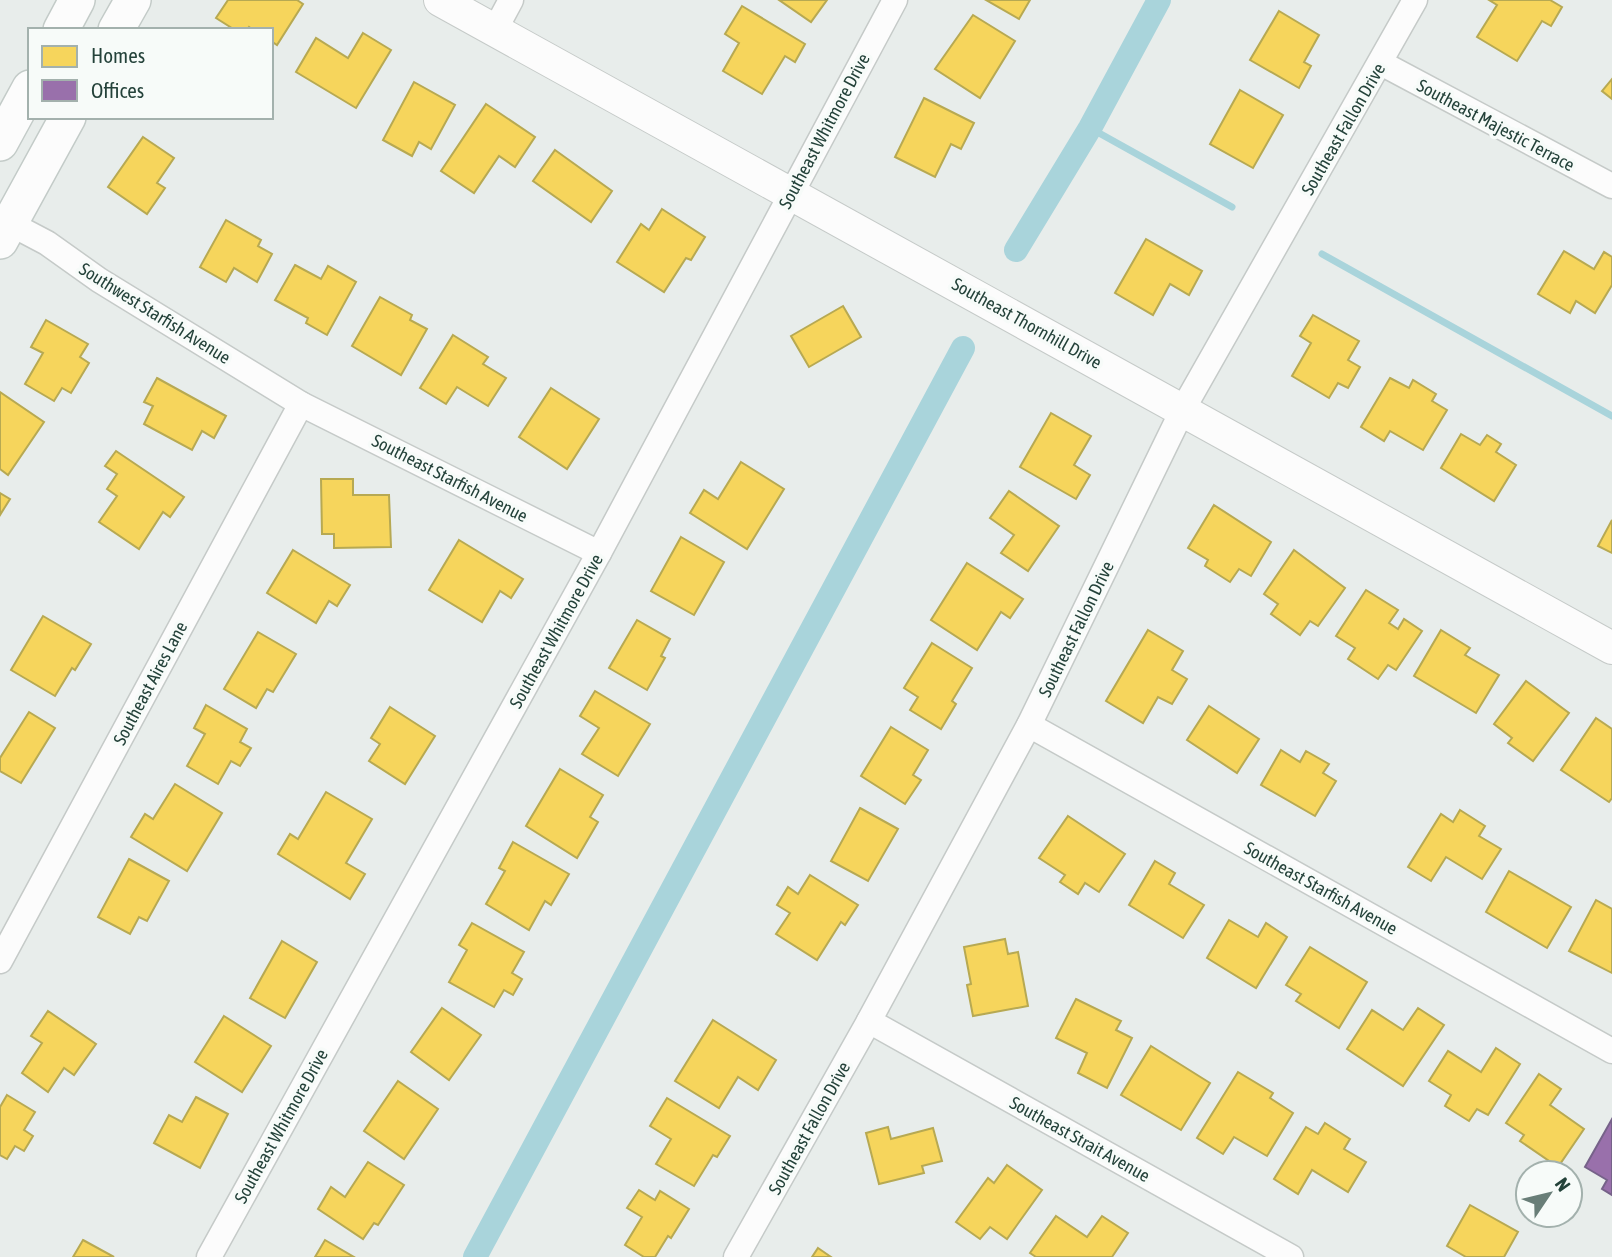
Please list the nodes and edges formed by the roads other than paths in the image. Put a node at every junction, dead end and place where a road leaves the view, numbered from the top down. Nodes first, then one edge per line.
1 (77, 0) edge
2 (133, 0) edge
3 (440, 0) edge
4 (511, 0) edge
5 (895, 0) edge
6 (1415, 0) edge
7 (62, 28) edge
8 (117, 28) edge
9 (495, 30) junction
10 (1381, 63) junction
11 (28, 92) edge
12 (67, 119) edge
13 (0, 143) edge
14 (1612, 186) edge
15 (791, 193) junction
16 (5, 232) edge
17 (301, 404) junction
18 (1183, 409) junction
19 (599, 553) junction
20 (1612, 648) edge
21 (1029, 725) junction
22 (0, 961) edge
23 (869, 1021) junction
24 (1612, 1051) edge
25 (209, 1257) edge
26 (736, 1257) edge
27 (1291, 1257) edge

1 - 7 main road
2 - 8 main road
3 - 9 street, Southeast Thornhill Drive
4 - 9 street
5 - 15 street, Southeast Whitmore Drive
6 - 10 street, Southeast Fallon Drive
9 - 15 street, Southeast Thornhill Drive
10 - 14 street, Southeast Majestic Terrace
10 - 18 street, Southeast Fallon Drive
11 - 13 main road
12 - 16 main road
15 - 18 street, Southeast Thornhill Drive
15 - 19 street, Southeast Whitmore Drive
16 - 17 street, Southwest Starfish Avenue
17 - 19 street, Southeast Starfish Avenue
17 - 22 street, Southeast Aires Lane
18 - 20 street, Southeast Thornhill Drive
18 - 21 street, Southeast Fallon Drive
19 - 25 street, Southeast Whitmore Drive
21 - 23 street, Southeast Fallon Drive
21 - 24 street, Southeast Starfish Avenue
23 - 26 street, Southeast Fallon Drive
23 - 27 street, Southeast Strait Avenue

